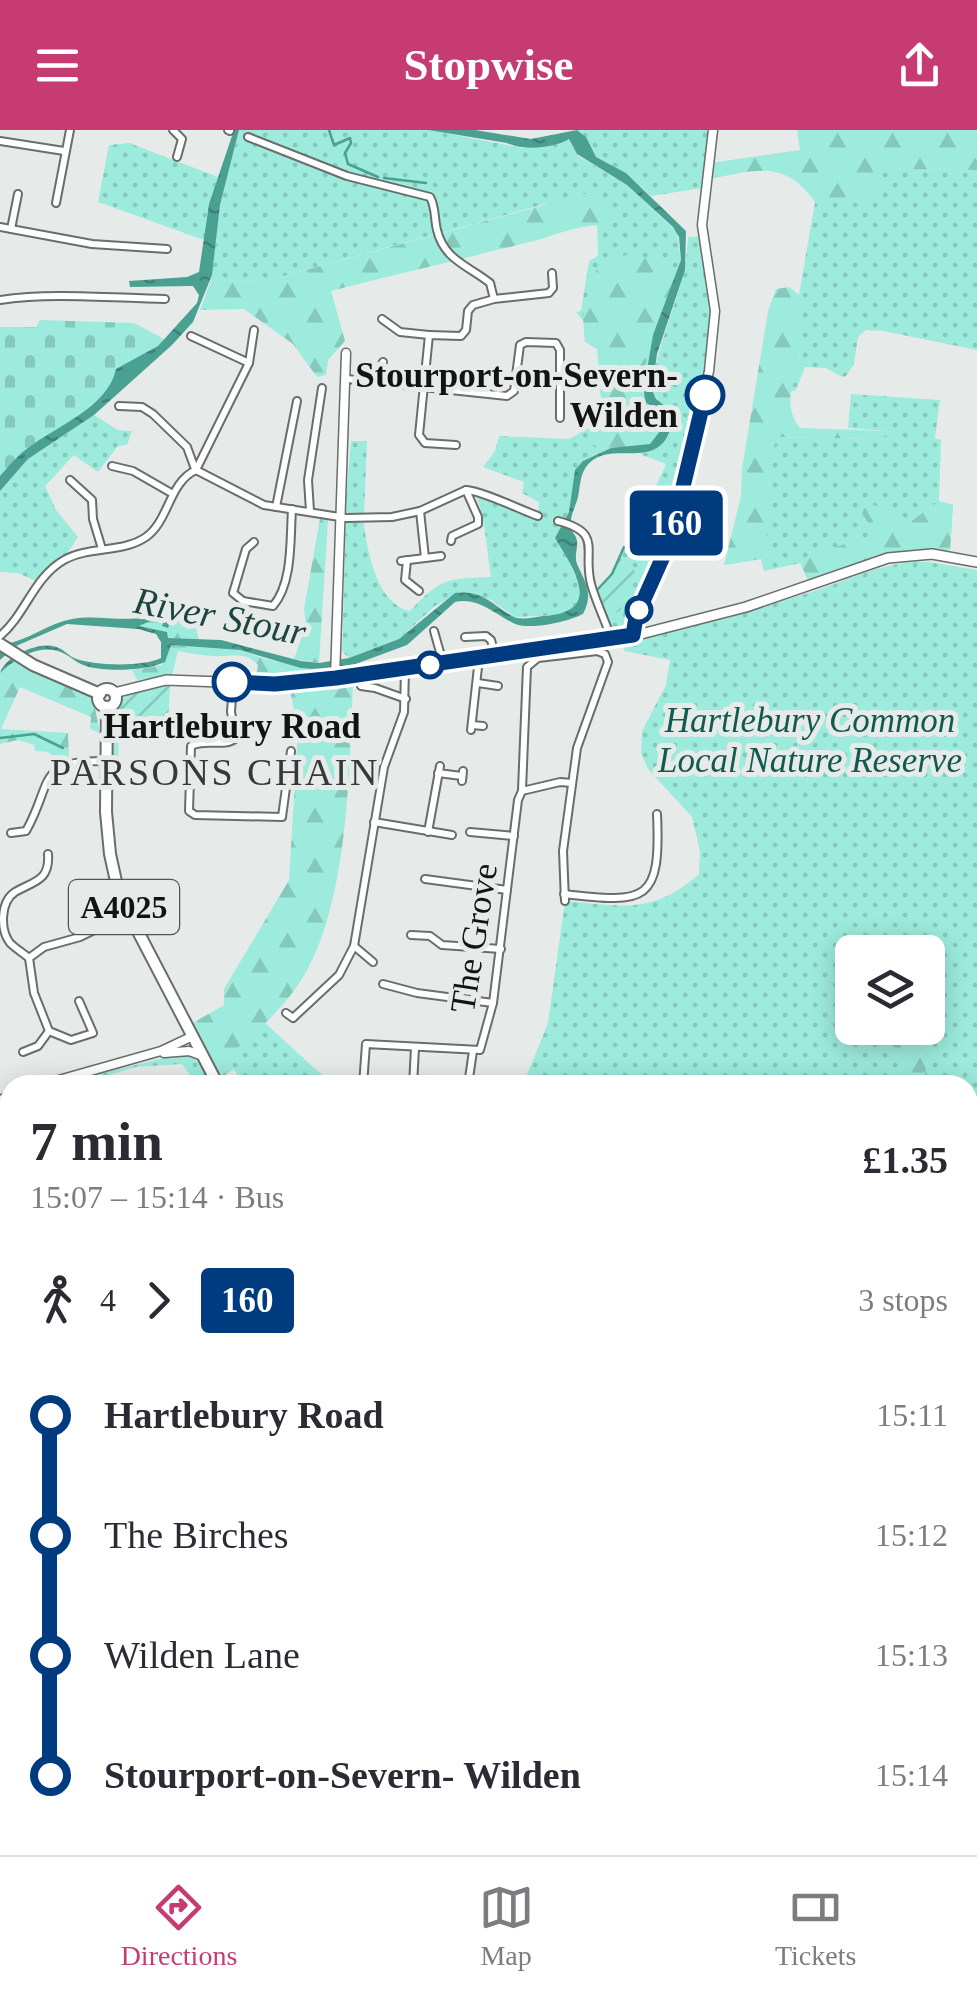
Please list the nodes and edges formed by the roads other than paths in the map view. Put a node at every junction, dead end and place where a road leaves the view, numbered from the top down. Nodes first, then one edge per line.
1 (70, 130) edge
2 (173, 130) edge
3 (714, 130) edge
4 (248, 137) dead end
5 (0, 141) edge
6 (64, 151) junction
7 (176, 158) dead end
8 (18, 194) dead end
9 (56, 203) dead end
10 (0, 226) edge
11 (11, 229) junction
12 (167, 249) dead end
13 (552, 273) dead end
14 (164, 299) dead end
15 (494, 299) junction
16 (0, 300) edge
17 (382, 318) dead end
18 (254, 330) dead end
19 (429, 335) junction
20 (191, 336) dead end
21 (346, 353) dead end
22 (249, 362) junction
23 (383, 362) dead end
24 (347, 380) junction
25 (373, 381) junction
26 (424, 387) junction
27 (322, 388) dead end
28 (297, 401) dead end
29 (119, 406) dead end
30 (560, 418) dead end
31 (456, 446) dead end
32 (112, 466) dead end
33 (196, 470) junction
34 (70, 480) dead end
35 (466, 490) junction
36 (173, 494) junction
37 (276, 508) junction
38 (292, 510) junction
39 (310, 511) junction
40 (420, 511) junction
41 (538, 516) dead end
42 (340, 518) junction
43 (558, 521) dead end
44 (451, 541) dead end
45 (254, 542) dead end
46 (102, 548) junction
47 (441, 556) dead end
48 (425, 558) junction
49 (977, 562) edge
50 (420, 591) dead end
51 (434, 631) dead end
52 (633, 635) junction
53 (0, 636) edge
54 (465, 637) dead end
55 (611, 638) junction
56 (0, 644) edge
57 (563, 650) junction
58 (495, 656) junction
59 (479, 658) junction
60 (443, 663) junction
61 (404, 668) junction
62 (336, 675) junction
63 (232, 682) junction
64 (478, 683) junction
65 (360, 686) dead end
66 (498, 686) dead end
67 (114, 693) junction
68 (100, 694) junction
69 (406, 700) junction
70 (106, 707) junction
71 (482, 726) dead end
72 (291, 752) dead end
73 (105, 761) junction
74 (462, 776) dead end
75 (572, 783) junction
76 (522, 790) junction
77 (654, 818) dead end
78 (374, 822) junction
79 (12, 832) dead end
80 (428, 832) junction
81 (470, 832) dead end
82 (452, 834) dead end
83 (514, 836) junction
84 (48, 854) dead end
85 (424, 879) dead end
86 (507, 890) junction
87 (127, 914) junction
88 (411, 935) dead end
89 (354, 946) junction
90 (501, 949) junction
91 (30, 958) junction
92 (374, 962) dead end
93 (383, 984) dead end
94 (79, 1001) dead end
95 (494, 1003) junction
96 (290, 1015) dead end
97 (49, 1030) junction
98 (194, 1038) junction
99 (415, 1048) junction
100 (182, 1051) junction
101 (473, 1051) junction
102 (23, 1052) dead end
103 (150, 1055) junction
104 (203, 1056) junction
105 (85, 1075) edge
106 (213, 1075) edge
107 (364, 1075) edge
108 (413, 1075) edge
109 (469, 1075) edge

1 - 6 street
2 - 7 street
3 - 52 street
4 - 15 street
5 - 6 street
6 - 9 street
8 - 11 street
10 - 11 street
11 - 12 street
13 - 15 street
14 - 16 street
15 - 19 street
17 - 19 street
18 - 22 street
19 - 26 street
20 - 22 street
21 - 24 street
22 - 33 street
23 - 25 street
24 - 25 street
24 - 42 street
25 - 26 street
26 - 30 street
26 - 31 street
27 - 39 street
28 - 37 street
29 - 33 street
32 - 36 street
33 - 36 street
33 - 37 street
34 - 46 street
35 - 40 street
35 - 41 street
35 - 44 street
36 - 46 street
37 - 38 street
38 - 39 street
38 - 45 street
39 - 42 street
40 - 42 street
40 - 48 street
42 - 62 street
43 - 55 street
46 - 53 street
47 - 48 street
48 - 50 street
49 - 52 main road
51 - 60 street
52 - 55 main road
54 - 58 street
55 - 57 main road
56 - 68 main road
57 - 58 main road
57 - 75 street
57 - 76 street, The Grove
58 - 59 main road
59 - 60 main road
59 - 64 street
60 - 61 main road
61 - 62 main road
61 - 69 street
62 - 63 main road
63 - 67 main road
63 - 72 street
64 - 66 street
64 - 71 street
65 - 69 street
67 - 68 main road
67 - 70 main road, A4025
68 - 70 main road, A4025
69 - 78 street
70 - 73 main road, A4025
73 - 79 street
73 - 87 main road, A4025
74 - 80 street
75 - 76 street
75 - 77 street
76 - 83 street, The Grove
78 - 80 street
78 - 89 street
80 - 82 street
81 - 83 street
83 - 86 street, The Grove
84 - 91 street
85 - 86 street
86 - 90 street, The Grove
87 - 91 street
87 - 98 main road, A4025
88 - 90 street
89 - 92 street
89 - 96 street
90 - 95 street, The Grove
91 - 97 street
93 - 95 street
94 - 97 street
95 - 101 street, The Grove
97 - 102 street
98 - 100 street
98 - 103 street
98 - 104 main road, A4025
99 - 101 street, The Grove
99 - 107 street, The Grove
99 - 108 street
100 - 103 street
100 - 104 street
101 - 109 street
103 - 105 street
104 - 106 main road, A4025

